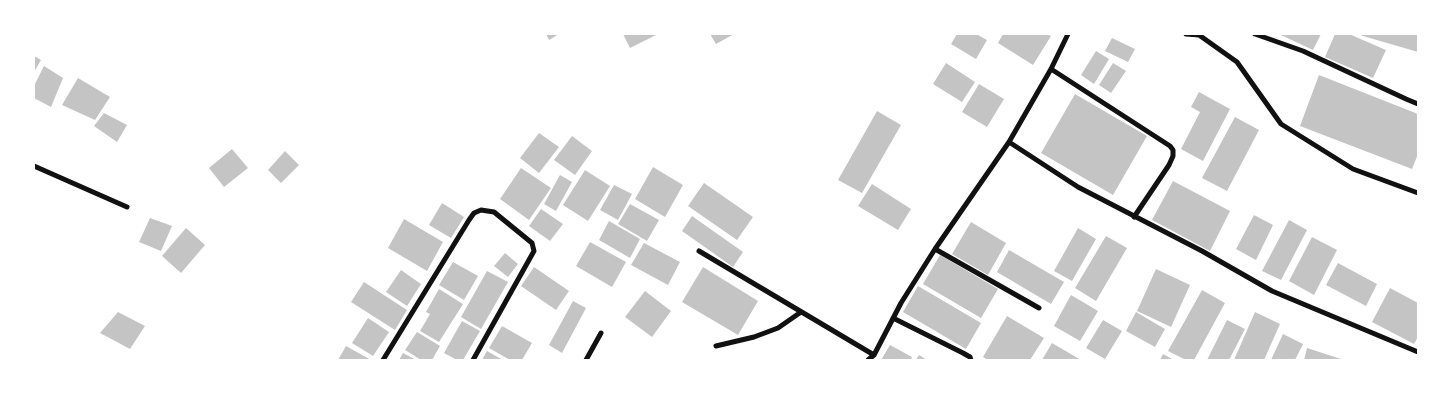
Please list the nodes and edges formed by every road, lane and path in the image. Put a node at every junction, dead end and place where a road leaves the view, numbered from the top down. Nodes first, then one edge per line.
1 (1068, 34) edge
2 (1186, 34) edge
3 (1255, 34) edge
4 (1200, 35) edge
5 (1051, 69) junction
6 (1418, 104) edge
7 (1009, 142) junction
8 (34, 166) edge
9 (1418, 193) edge
10 (128, 207) dead end
11 (1134, 217) junction
12 (935, 249) junction
13 (699, 251) dead end
14 (1039, 308) dead end
15 (801, 312) junction
16 (893, 318) junction
17 (601, 332) dead end
18 (716, 346) dead end
19 (1418, 352) edge
20 (874, 355) junction
21 (383, 360) edge
22 (473, 360) edge
23 (586, 360) edge
24 (868, 360) edge
25 (971, 360) edge

1 - 5 street
2 - 4 street
3 - 6 street
4 - 9 street
5 - 7 street
5 - 11 street
7 - 11 street
7 - 12 street
8 - 10 street
11 - 19 street
12 - 14 street
12 - 16 street
13 - 15 street
15 - 18 street
15 - 20 street
16 - 20 street
16 - 25 street
17 - 23 street
20 - 24 street
21 - 22 street

